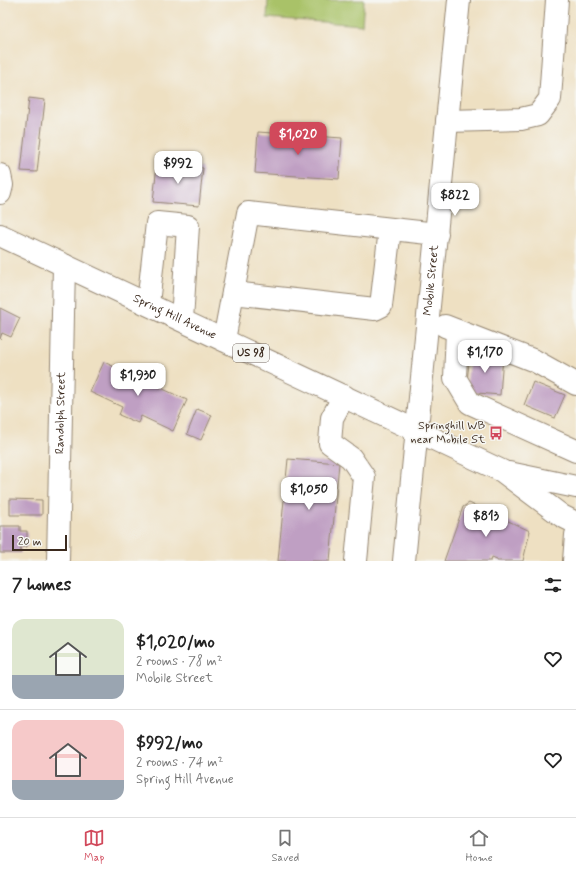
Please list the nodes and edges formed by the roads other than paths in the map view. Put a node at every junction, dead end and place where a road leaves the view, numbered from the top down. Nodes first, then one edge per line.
1 (459, 0) edge
2 (557, 0) edge
3 (447, 121) junction
4 (0, 175) edge
5 (0, 193) edge
6 (390, 228) junction
7 (437, 234) junction
8 (0, 235) edge
9 (64, 265) junction
10 (233, 293) junction
11 (148, 304) junction
12 (182, 320) junction
13 (429, 320) junction
14 (457, 331) junction
15 (224, 340) junction
16 (576, 384) edge
17 (344, 396) junction
18 (418, 431) junction
19 (576, 451) edge
20 (502, 471) junction
21 (576, 487) edge
22 (576, 523) edge
23 (58, 561) edge
24 (356, 561) edge
25 (404, 561) edge

1 - 3 street, Mobile Street
2 - 3 street
3 - 7 street, Mobile Street
4 - 5 street
6 - 7 street
6 - 10 street
6 - 10 street
7 - 13 street, Mobile Street
8 - 9 street, Spring Hill Avenue / US 98
9 - 11 street, Spring Hill Avenue / US 98
9 - 23 street, Randolph Street
10 - 15 street
11 - 12 street, Spring Hill Avenue / US 98
11 - 12 street
12 - 15 street, Spring Hill Avenue / US 98
13 - 14 street
13 - 18 street, Mobile Street
14 - 16 street
14 - 19 street
15 - 17 street, Spring Hill Avenue / US 98
17 - 18 street, Spring Hill Avenue / US 98
17 - 24 street
18 - 20 street, Spring Hill Avenue / US 98
18 - 25 street, Mobile Street
20 - 21 street, Spring Hill Avenue / US 98
20 - 22 street, Spring Hill Avenue / US 98

